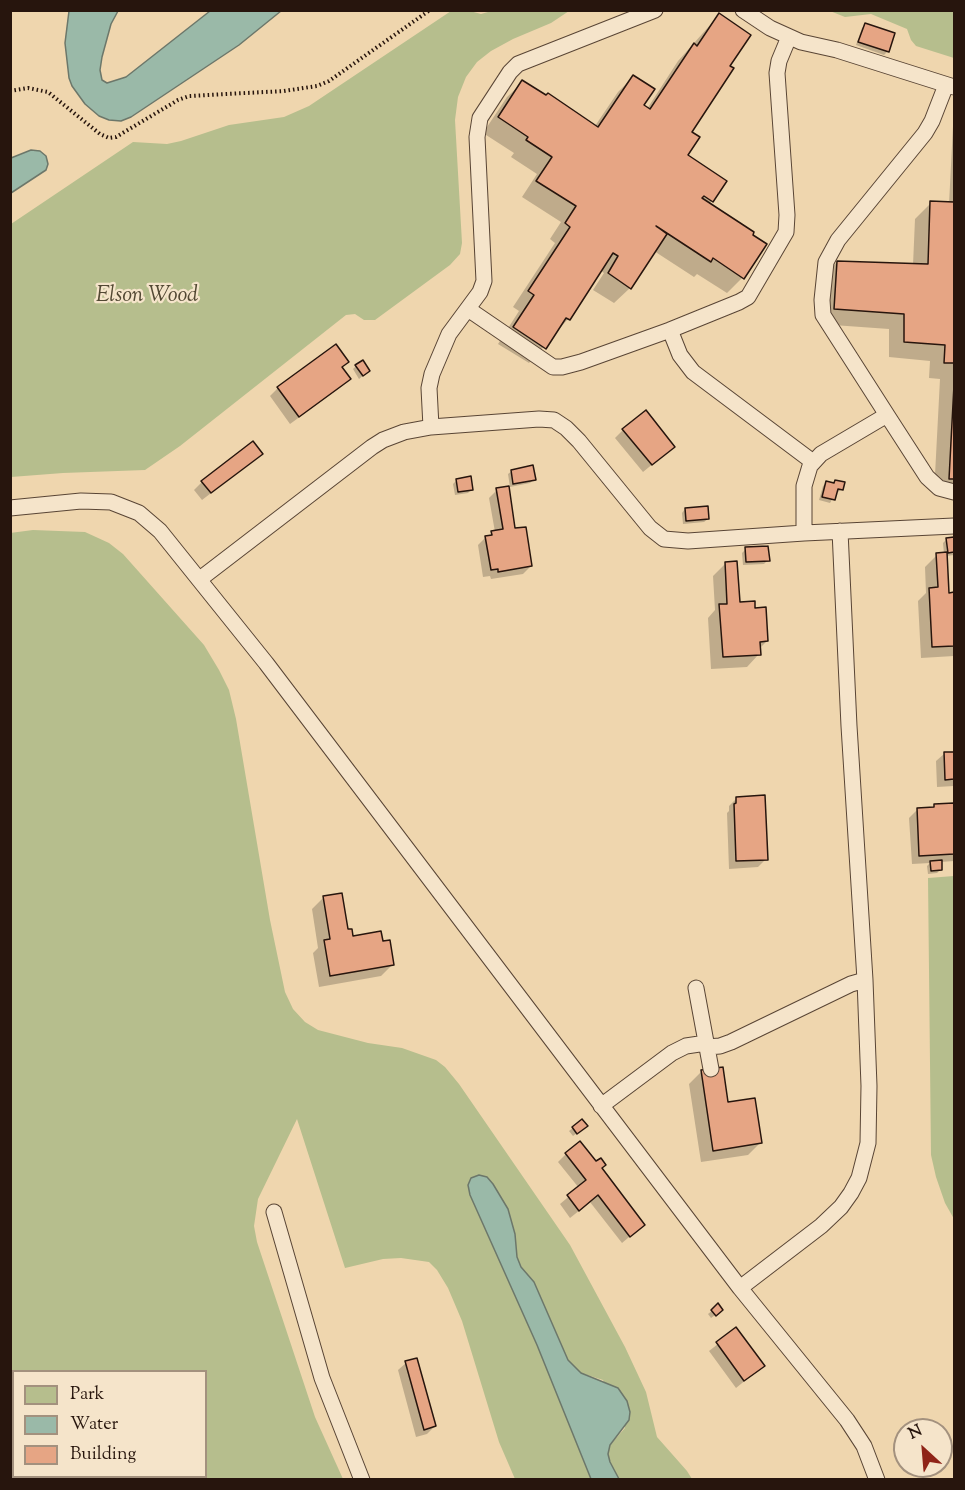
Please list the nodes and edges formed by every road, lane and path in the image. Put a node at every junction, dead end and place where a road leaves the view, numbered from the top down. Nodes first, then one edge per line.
1 (430, 10) edge
2 (656, 10) edge
3 (742, 10) edge
4 (789, 37) junction
5 (950, 86) edge
6 (10, 91) edge
7 (468, 309) junction
8 (670, 330) junction
9 (887, 415) junction
10 (431, 427) junction
11 (813, 462) junction
12 (954, 492) edge
13 (10, 508) edge
14 (954, 526) edge
15 (840, 531) junction
16 (804, 533) junction
17 (200, 579) junction
18 (865, 980) junction
19 (696, 988) dead end
20 (707, 1045) junction
21 (711, 1069) dead end
22 (601, 1106) junction
23 (274, 1212) dead end
24 (740, 1288) junction
25 (362, 1479) edge
26 (877, 1479) edge

1 - 6 path
2 - 7 lane
3 - 4 lane
4 - 5 lane
4 - 8 lane
5 - 9 lane
7 - 8 lane
7 - 10 lane
8 - 11 lane
9 - 11 lane
9 - 12 lane
10 - 16 lane
10 - 17 lane
11 - 16 lane
13 - 17 lane
14 - 15 lane
15 - 16 lane
15 - 18 lane
17 - 22 lane
18 - 20 lane
18 - 24 lane
19 - 20 lane
20 - 21 lane
20 - 22 lane
22 - 24 lane
23 - 25 lane
24 - 26 lane

